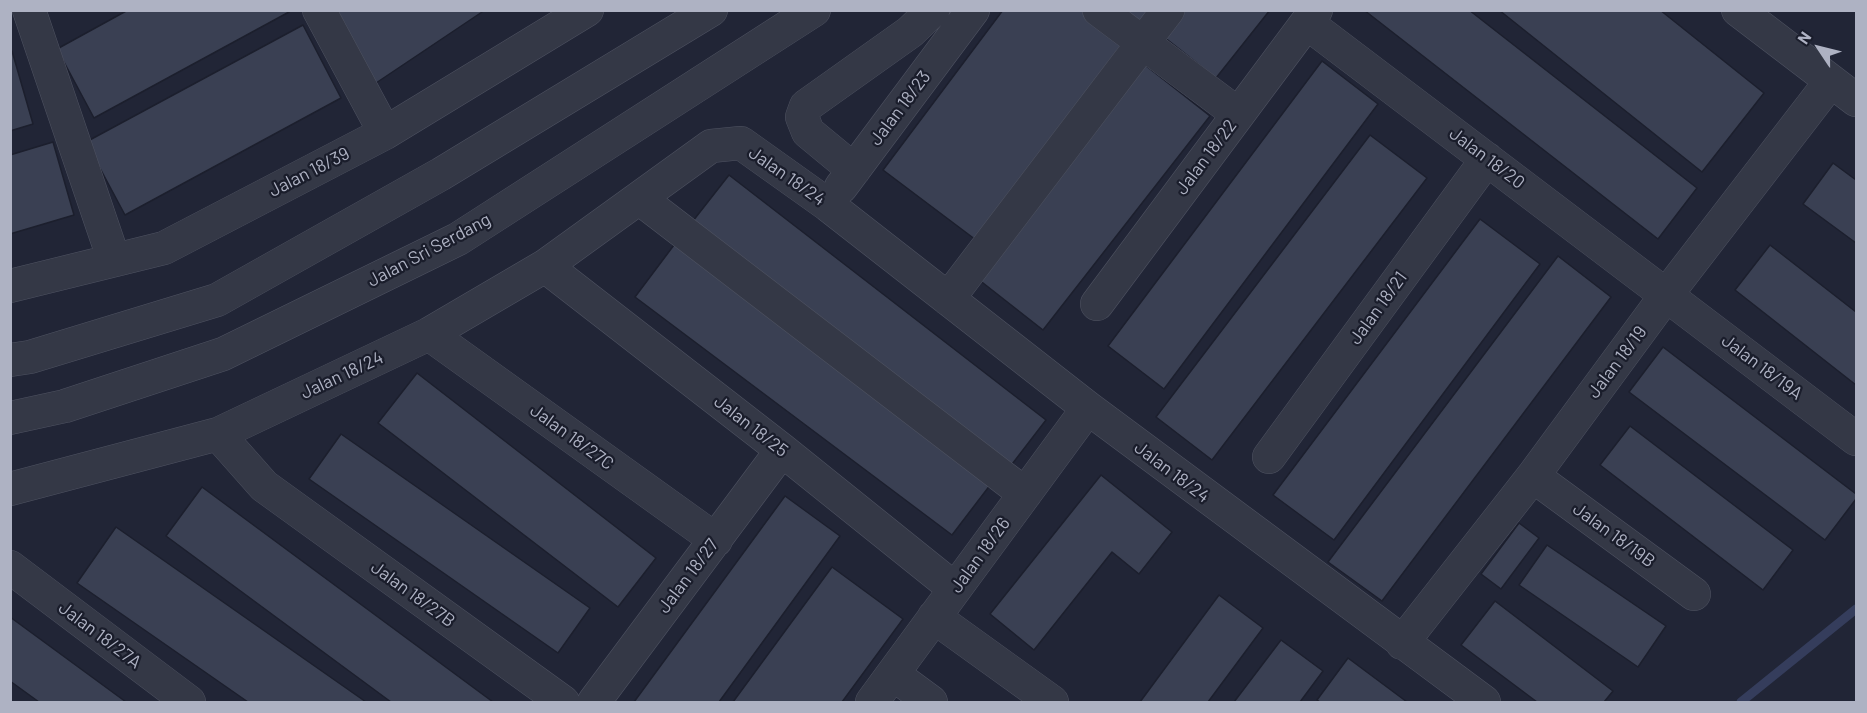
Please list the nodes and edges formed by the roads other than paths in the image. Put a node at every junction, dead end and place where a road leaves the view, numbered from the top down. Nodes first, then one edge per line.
1 (29, 10) edge
2 (319, 10) edge
3 (586, 10) edge
4 (711, 10) edge
5 (814, 10) edge
6 (933, 10) edge
7 (973, 10) edge
8 (1099, 10) edge
9 (1168, 10) edge
10 (1738, 10) edge
11 (1311, 16) edge
12 (1143, 43) junction
13 (1831, 81) junction
14 (1857, 100) edge
15 (1238, 114) junction
16 (385, 133) junction
17 (1488, 159) junction
18 (854, 170) junction
19 (639, 198) junction
20 (828, 205) junction
21 (114, 260) junction
22 (545, 266) junction
23 (10, 286) edge
24 (1667, 294) junction
25 (948, 299) junction
26 (1097, 304) dead end
27 (429, 334) junction
28 (10, 360) edge
29 (1088, 408) junction
30 (10, 418) edge
31 (218, 434) junction
32 (1857, 439) edge
33 (782, 450) junction
34 (1269, 457) dead end
35 (1533, 476) junction
36 (10, 489) edge
37 (1025, 494) junction
38 (716, 540) junction
39 (10, 567) edge
40 (955, 589) junction
41 (1694, 594) dead end
42 (934, 617) junction
43 (1402, 643) junction
44 (893, 674) junction
45 (189, 702) edge
46 (562, 702) edge
47 (594, 702) edge
48 (872, 702) edge
49 (931, 702) edge
50 (1052, 702) edge
51 (1484, 702) edge

1 - 21 street
2 - 16 street
3 - 16 street, Jalan 18/39
4 - 28 street
5 - 30 street, Jalan Sri Serdang
6 - 18 street
7 - 18 street, Jalan 18/23
8 - 12 street
9 - 12 street
10 - 13 street
11 - 15 street, Jalan 18/22
11 - 17 street, Jalan 18/20
12 - 15 street
12 - 25 street
13 - 14 street
13 - 24 street, Jalan 18/19
15 - 26 street, Jalan 18/22
16 - 21 street, Jalan 18/39
17 - 24 street, Jalan 18/20
17 - 34 street, Jalan 18/21
18 - 20 street, Jalan 18/23
19 - 20 street, Jalan 18/24
19 - 22 street, Jalan 18/24
19 - 37 street
20 - 25 street, Jalan 18/24
21 - 23 street, Jalan 18/39
22 - 27 street, Jalan 18/24
22 - 33 street, Jalan 18/25
24 - 32 street, Jalan 18/19A
24 - 35 street, Jalan 18/19
25 - 29 street, Jalan 18/24
27 - 31 street, Jalan 18/24
27 - 38 street, Jalan 18/27C
29 - 37 street, Jalan 18/26
29 - 43 street, Jalan 18/24
31 - 36 street, Jalan 18/24
31 - 46 street, Jalan 18/27B
33 - 38 street, Jalan 18/27
33 - 40 street, Jalan 18/25
35 - 41 street, Jalan 18/19B
35 - 43 street, Jalan 18/19
37 - 40 street, Jalan 18/26
38 - 47 street, Jalan 18/27
39 - 45 street, Jalan 18/27A
40 - 42 street, Jalan 18/26
42 - 44 street, Jalan 18/26
42 - 50 street
43 - 51 street, Jalan 18/24
44 - 48 street, Jalan 18/26
44 - 49 street

